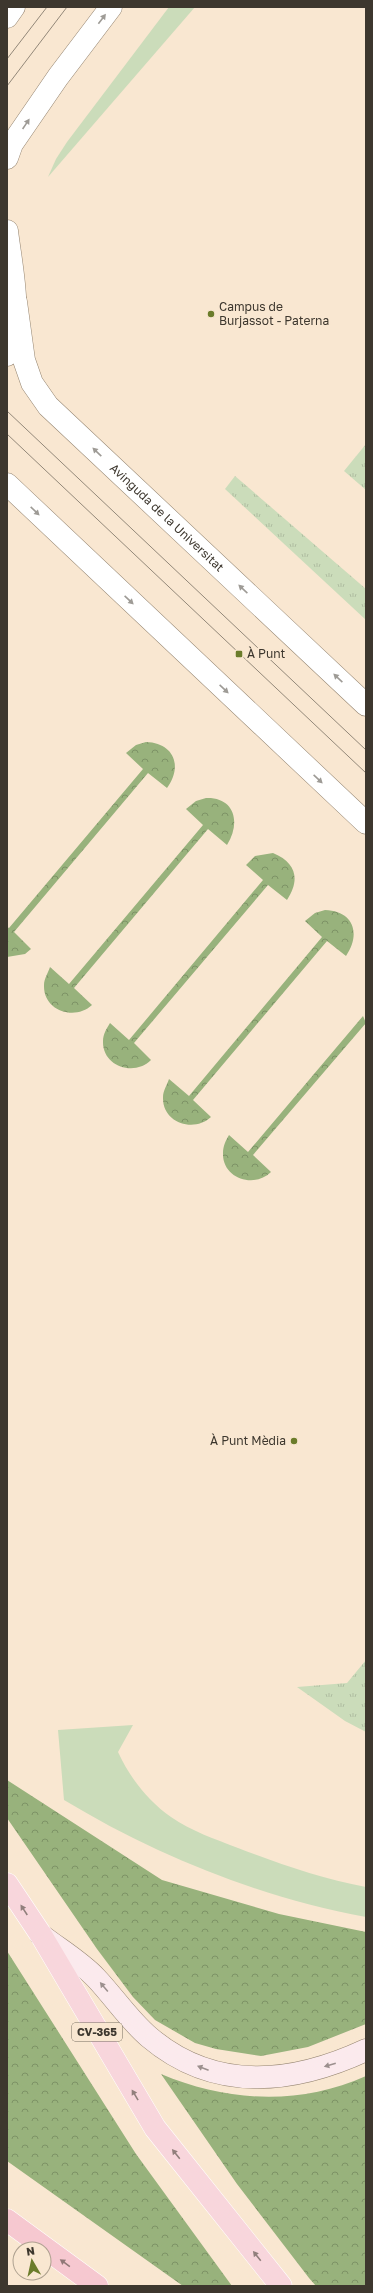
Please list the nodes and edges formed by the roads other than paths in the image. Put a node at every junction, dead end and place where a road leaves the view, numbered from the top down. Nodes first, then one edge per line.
1 (14, 7) edge
2 (111, 7) edge
3 (7, 17) edge
4 (7, 158) edge
5 (7, 231) edge
6 (9, 263) edge
7 (16, 302) junction
8 (7, 355) edge
9 (7, 484) edge
10 (366, 705) edge
11 (366, 823) edge
12 (7, 1884) edge
13 (41, 1935) junction
14 (366, 2050) edge
15 (7, 2220) edge
16 (97, 2286) edge
17 (281, 2286) edge

1 - 3 street
4 -> 2 street
5 - 6 street
6 - 7 street
7 - 8 street
10 -> 7 street, Avinguda de la Universitat
9 -> 11 street
13 -> 12 main road, CV-365
14 -> 13 main road
17 -> 13 main road, CV-365
16 -> 15 highway

